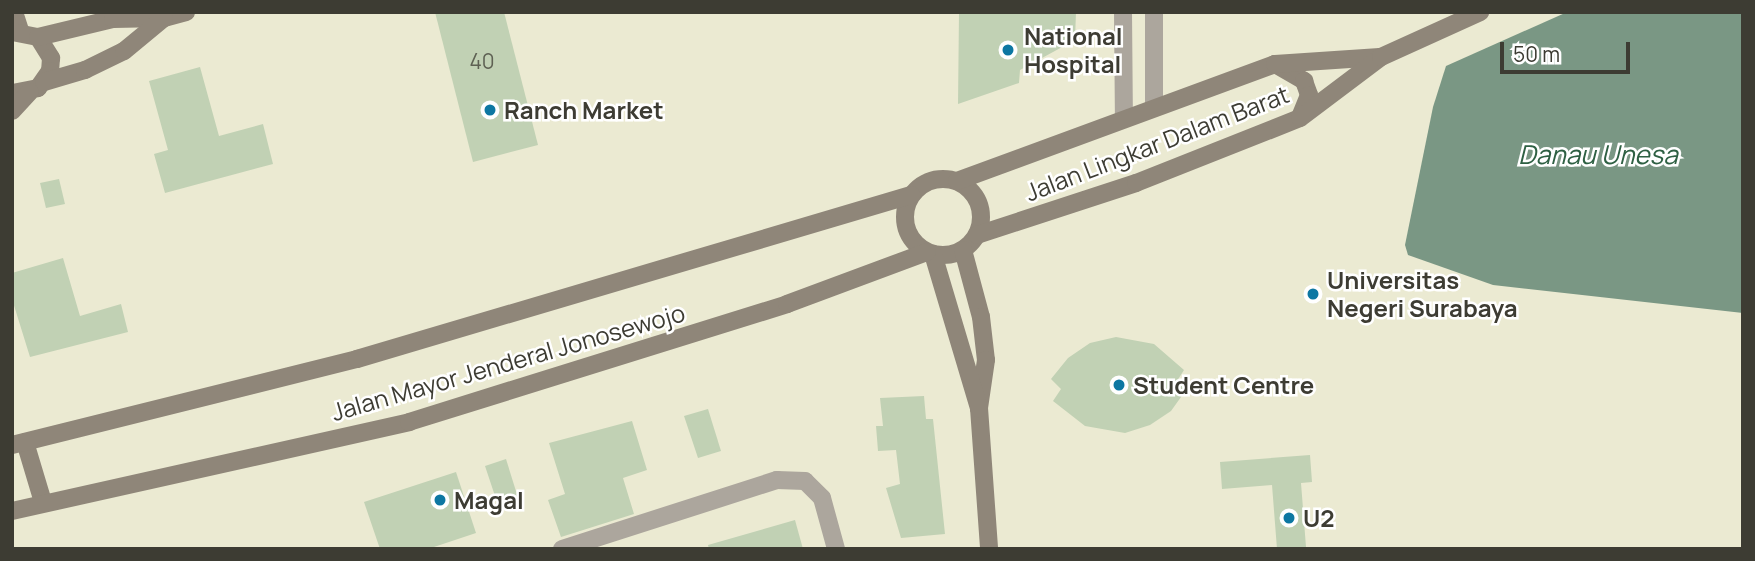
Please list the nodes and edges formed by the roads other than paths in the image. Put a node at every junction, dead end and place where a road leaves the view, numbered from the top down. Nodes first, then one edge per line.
1 (14, 12) edge
2 (186, 12) edge
3 (1123, 12) edge
4 (1154, 12) edge
5 (1480, 12) edge
6 (164, 19) junction
7 (23, 33) edge
8 (1381, 57) junction
9 (1275, 64) junction
10 (29, 89) edge
11 (1154, 107) junction
12 (12, 111) edge
13 (1124, 118) junction
14 (1300, 118) junction
15 (977, 173) junction
16 (957, 181) junction
17 (911, 195) junction
18 (986, 233) junction
19 (963, 250) junction
20 (930, 253) junction
21 (979, 408) junction
22 (19, 443) edge
23 (43, 502) junction
24 (12, 512) edge
25 (562, 549) edge
26 (836, 549) edge
27 (989, 549) edge

1 - 7 main road
2 - 6 main road
3 - 13 street
4 - 11 street
5 - 8 main road
6 - 7 main road
6 - 10 main road
7 - 10 main road
8 - 9 main road
8 - 14 main road, Jalan Lingkar Dalam Barat
9 - 11 main road
9 - 14 main road
10 - 12 main road
11 - 13 main road
13 - 15 main road
14 - 18 main road, Jalan Lingkar Dalam Barat
15 - 16 main road
15 - 18 main road
16 - 17 main road
16 - 18 main road
17 - 20 main road
17 - 22 main road, Jalan Mayor Jenderal Jonosewojo
18 - 19 main road
19 - 20 main road
19 - 21 main road
20 - 21 main road
20 - 23 main road, Jalan Mayor Jenderal Jonosewojo
21 - 27 main road
22 - 23 main road
23 - 24 main road, Jalan Mayor Jenderal Jonosewojo
25 - 26 street

